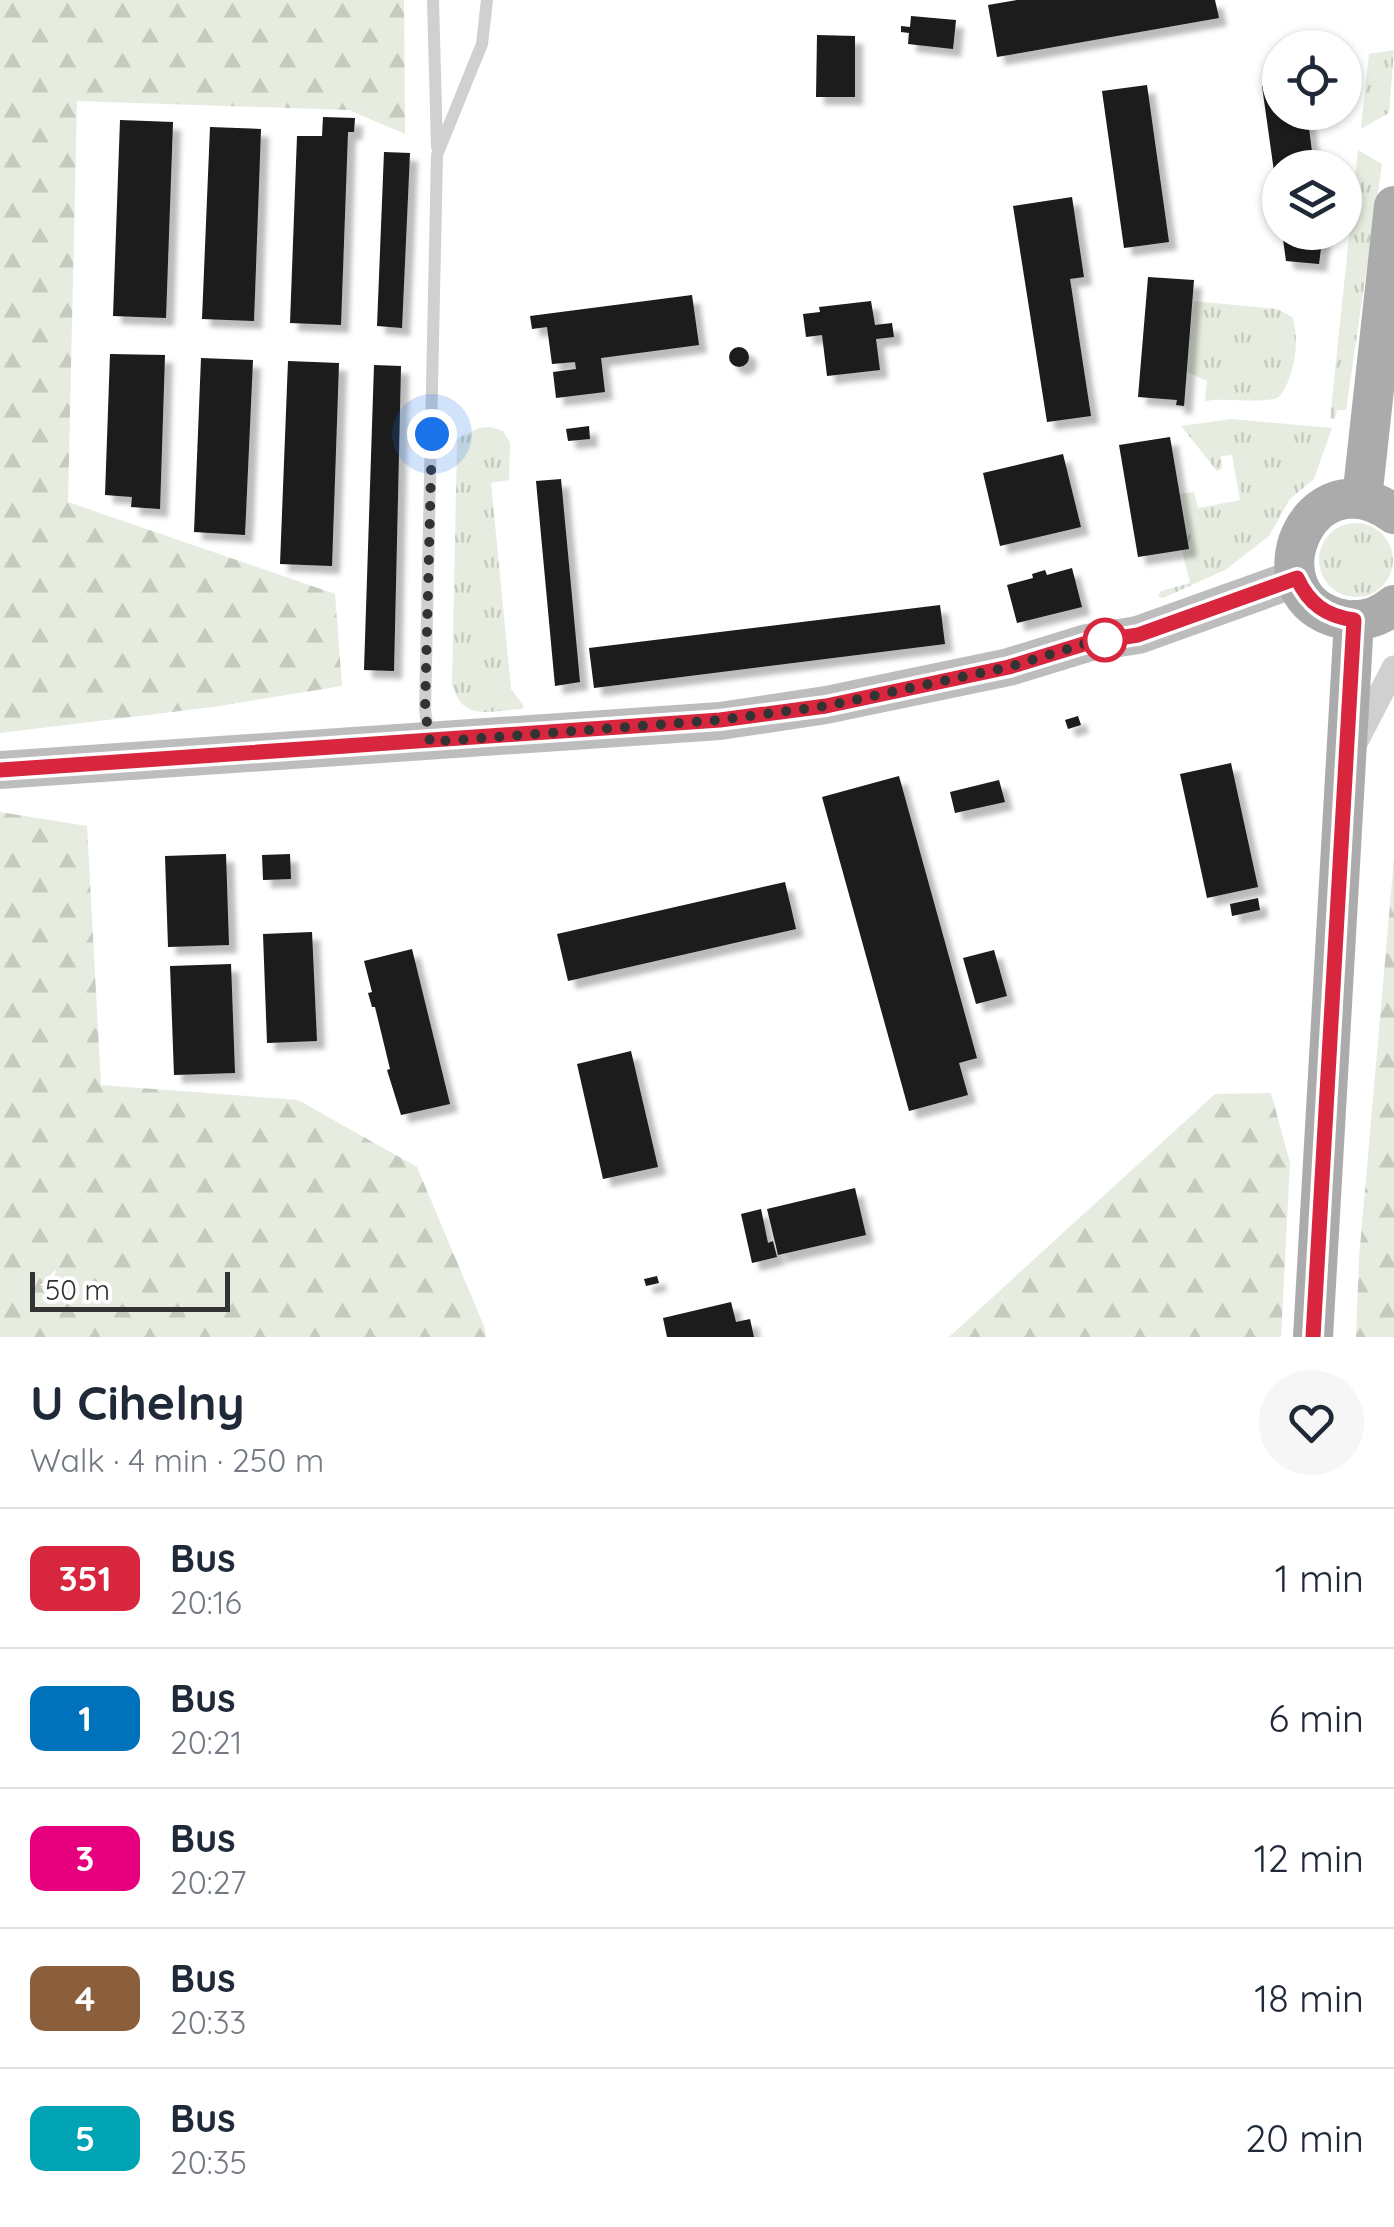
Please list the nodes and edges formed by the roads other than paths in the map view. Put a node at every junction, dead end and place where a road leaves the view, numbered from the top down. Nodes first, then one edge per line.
1 (433, 0) edge
2 (487, 0) edge
3 (437, 155) junction
4 (1394, 206) edge
5 (1378, 506) edge
6 (1297, 578) junction
7 (1394, 605) edge
8 (1354, 620) junction
9 (1394, 668) edge
10 (430, 742) junction
11 (1347, 758) junction
12 (0, 770) edge
13 (1313, 1337) edge

1 - 3 lane
2 - 3 lane
3 - 10 lane
4 - 5 main road
5 - 6 main road
6 - 8 main road
6 - 10 street
7 - 8 main road
8 - 11 main road
9 - 11 street
10 - 12 street
11 - 13 main road

